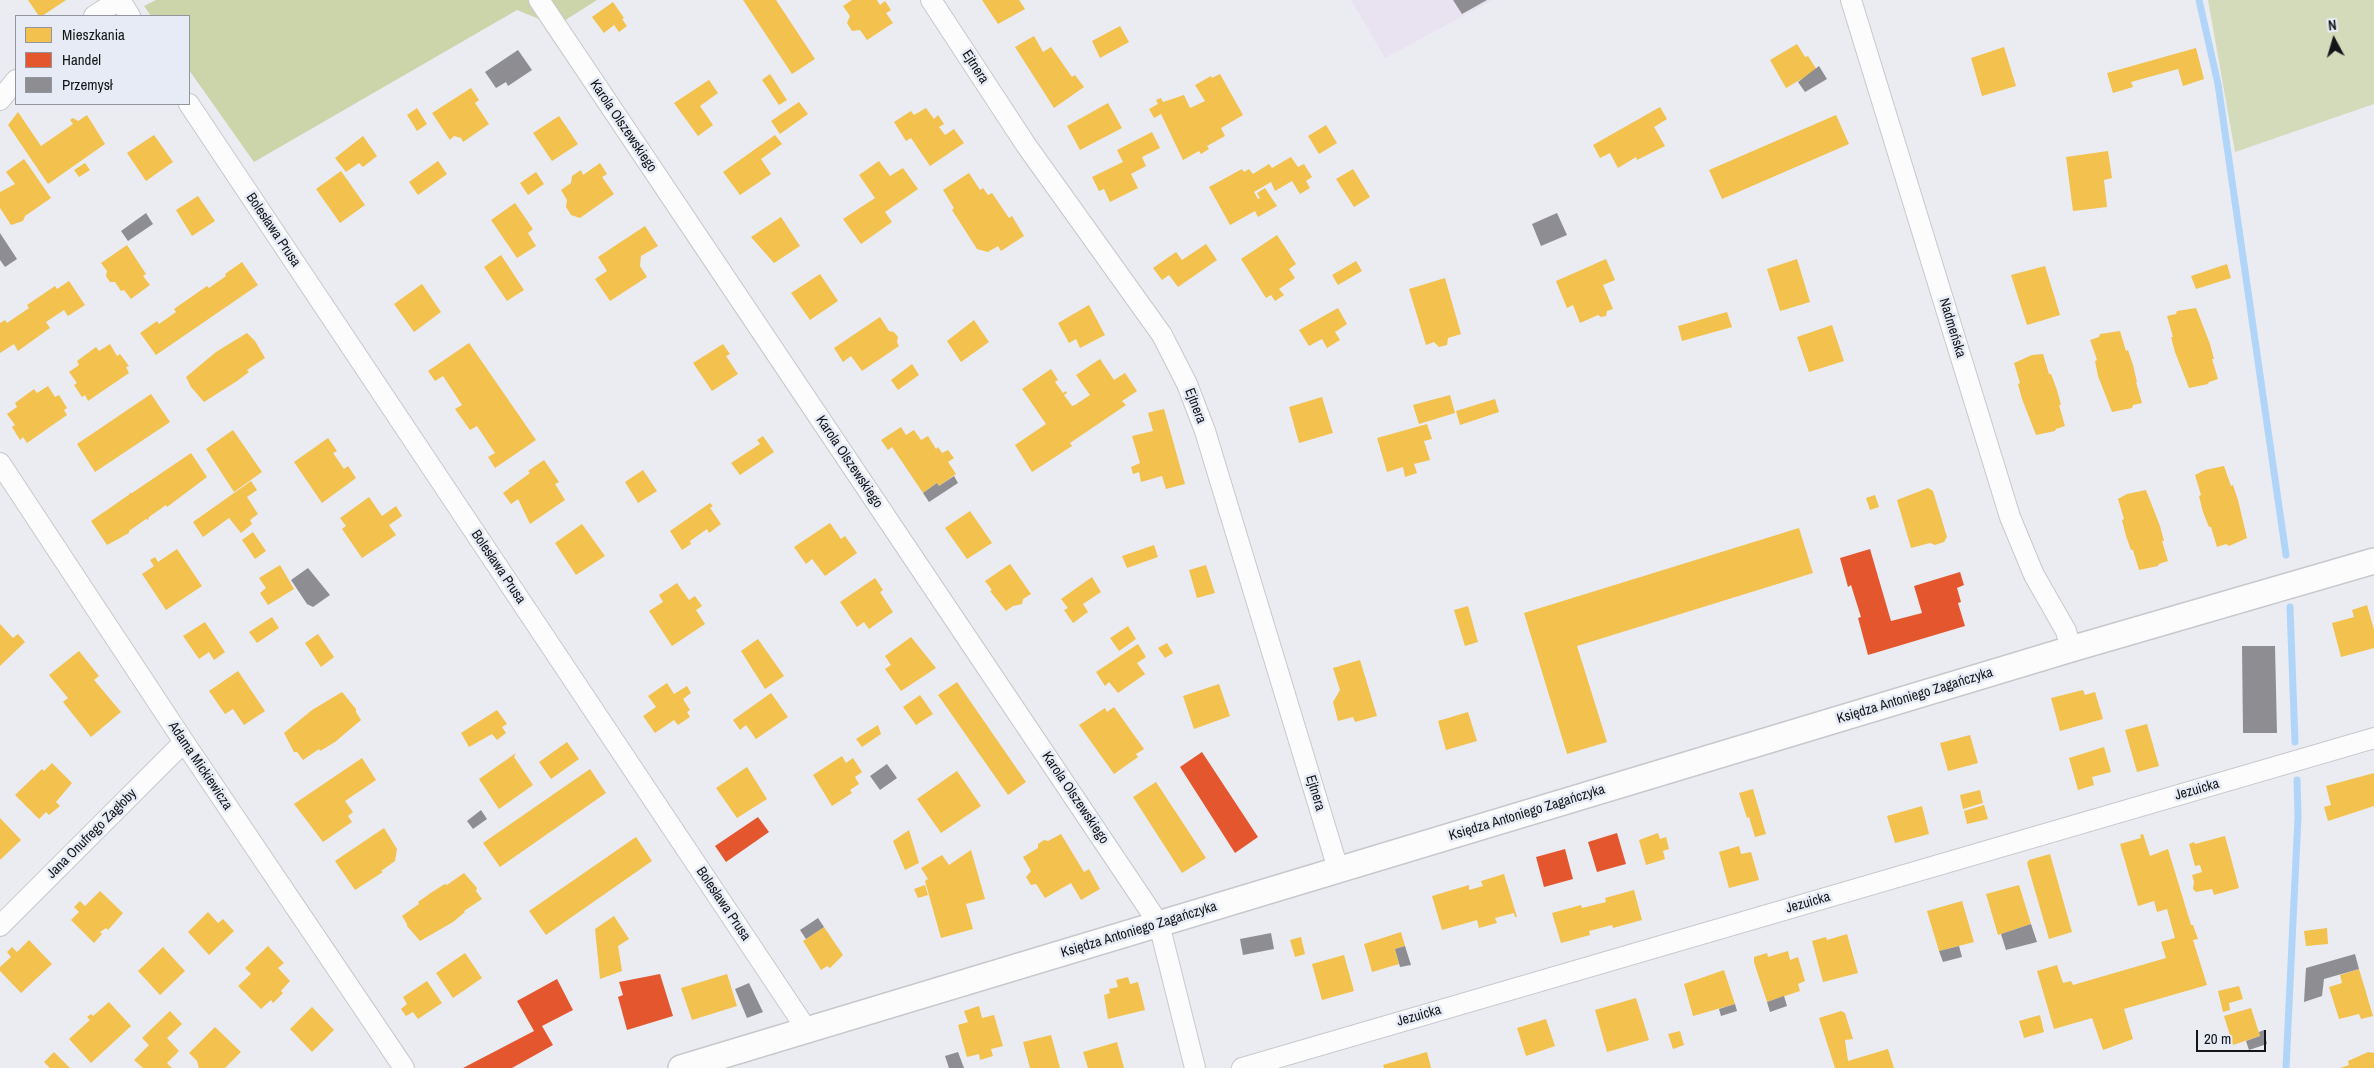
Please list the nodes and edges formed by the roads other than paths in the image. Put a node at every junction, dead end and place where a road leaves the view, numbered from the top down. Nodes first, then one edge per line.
1 (119, 0) edge
2 (539, 0) edge
3 (931, 0) edge
4 (1851, 0) edge
5 (96, 15) edge
6 (129, 15) edge
7 (15, 81) edge
8 (0, 100) edge
9 (190, 105) edge
10 (0, 462) edge
11 (2374, 561) edge
12 (2071, 648) junction
13 (2374, 738) edge
14 (184, 742) junction
15 (1338, 869) junction
16 (1159, 924) junction
17 (0, 926) edge
18 (807, 1030) junction
19 (404, 1068) edge
20 (681, 1068) edge
21 (1195, 1068) edge
22 (1242, 1068) edge

1 - 5 street
1 - 6 street
2 - 16 street, Karola Olszewskiego
3 - 15 street, Ejtnera
4 - 12 street, Nadmeńska
7 - 8 street
9 - 18 street, Bolesława Prusa
10 - 14 street, Adama Mickiewicza
11 - 12 street, Księdza Antoniego Zagańczyka
12 - 15 street, Księdza Antoniego Zagańczyka
13 - 22 street, Jezuicka
14 - 17 street, Jana Onufrego Zagłoby
14 - 19 street, Adama Mickiewicza
15 - 16 street, Księdza Antoniego Zagańczyka
16 - 18 street, Księdza Antoniego Zagańczyka
16 - 21 street, Karola Olszewskiego
18 - 20 street, Księdza Antoniego Zagańczyka

